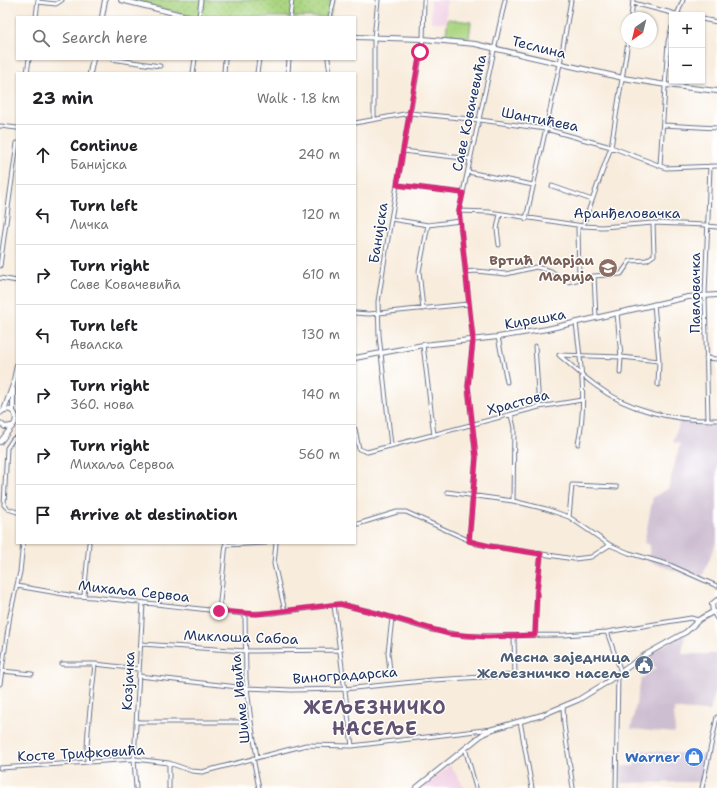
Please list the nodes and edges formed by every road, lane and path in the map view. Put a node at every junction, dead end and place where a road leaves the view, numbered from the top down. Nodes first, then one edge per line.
1 (62, 0) edge
2 (105, 0) edge
3 (121, 0) edge
4 (201, 0) edge
5 (292, 0) edge
6 (334, 0) edge
7 (378, 0) edge
8 (424, 0) edge
9 (505, 0) edge
10 (571, 0) edge
11 (683, 0) edge
12 (38, 1) edge
13 (633, 2) edge
14 (632, 12) edge
15 (669, 12) edge
16 (679, 12) edge
17 (36, 16) edge
18 (102, 16) edge
19 (186, 16) edge
20 (200, 16) edge
21 (290, 16) edge
22 (330, 16) edge
23 (705, 20) edge
24 (717, 22) edge
25 (356, 37) edge
26 (374, 38) junction
27 (669, 38) edge
28 (423, 40) junction
29 (494, 47) junction
30 (627, 48) edge
31 (29, 60) edge
32 (93, 60) edge
33 (118, 60) edge
34 (195, 60) edge
35 (225, 60) edge
36 (259, 60) edge
37 (290, 60) edge
38 (328, 60) edge
39 (560, 64) junction
40 (160, 66) dead end
41 (27, 72) edge
42 (90, 72) edge
43 (193, 72) edge
44 (224, 72) edge
45 (257, 72) edge
46 (288, 72) edge
47 (330, 72) edge
48 (623, 78) junction
49 (666, 85) junction
50 (717, 91) edge
51 (410, 114) junction
52 (374, 119) junction
53 (480, 120) junction
54 (356, 122) edge
55 (663, 125) junction
56 (0, 126) edge
57 (16, 128) edge
58 (717, 128) edge
59 (546, 129) junction
60 (611, 147) junction
61 (16, 150) edge
62 (403, 151) junction
63 (471, 158) junction
64 (660, 165) junction
65 (710, 166) junction
66 (717, 166) edge
67 (468, 172) junction
68 (397, 185) junction
69 (533, 185) junction
70 (552, 186) dead end
71 (463, 193) junction
72 (592, 200) junction
73 (459, 211) junction
74 (500, 214) junction
75 (391, 219) junction
76 (526, 219) junction
77 (460, 221) junction
78 (654, 223) junction
79 (428, 225) junction
80 (578, 226) junction
81 (583, 226) junction
82 (707, 226) junction
83 (717, 227) edge
84 (499, 244) dead end
85 (0, 266) edge
86 (465, 272) junction
87 (594, 276) junction
88 (0, 278) edge
89 (579, 279) junction
90 (16, 281) edge
91 (705, 295) junction
92 (717, 295) edge
93 (468, 304) junction
94 (654, 304) junction
95 (424, 309) junction
96 (356, 313) edge
97 (378, 313) junction
98 (616, 313) junction
99 (596, 318) junction
100 (576, 323) junction
101 (498, 337) junction
102 (473, 340) junction
103 (423, 346) junction
104 (535, 346) dead end
105 (381, 352) junction
106 (580, 355) junction
107 (621, 356) junction
108 (356, 358) edge
109 (706, 358) junction
110 (717, 358) edge
111 (659, 361) junction
112 (16, 370) edge
113 (620, 373) dead end
114 (581, 374) junction
115 (507, 382) dead end
116 (13, 385) junction
117 (658, 385) dead end
118 (582, 400) junction
119 (539, 407) junction
120 (4, 410) junction
121 (0, 413) edge
122 (15, 413) edge
123 (511, 415) junction
124 (708, 420) junction
125 (717, 420) edge
126 (0, 423) edge
127 (14, 425) edge
128 (474, 425) junction
129 (434, 435) junction
130 (356, 437) edge
131 (16, 438) edge
132 (0, 442) edge
133 (578, 444) dead end
134 (391, 446) junction
135 (617, 487) dead end
136 (447, 492) dead end
137 (473, 496) junction
138 (513, 501) junction
139 (16, 512) edge
140 (569, 517) junction
141 (358, 524) dead end
142 (469, 541) junction
143 (23, 544) edge
144 (89, 544) edge
145 (226, 544) edge
146 (276, 544) edge
147 (610, 545) junction
148 (541, 554) junction
149 (16, 586) junction
150 (717, 586) edge
151 (84, 596) junction
152 (717, 600) edge
153 (143, 603) junction
154 (334, 605) junction
155 (219, 611) junction
156 (285, 611) junction
157 (715, 612) edge
158 (245, 614) junction
159 (392, 618) junction
160 (717, 619) edge
161 (698, 620) junction
162 (607, 632) junction
163 (535, 635) junction
164 (514, 636) junction
165 (141, 644) junction
166 (341, 650) junction
167 (246, 651) junction
168 (62, 664) dead end
169 (95, 664) junction
170 (139, 669) junction
171 (390, 670) dead end
172 (2, 671) junction
173 (620, 673) junction
174 (32, 674) dead end
175 (139, 676) junction
176 (0, 684) edge
177 (247, 688) junction
178 (344, 689) junction
179 (563, 707) junction
180 (717, 718) edge
181 (520, 721) junction
182 (136, 722) junction
183 (251, 722) junction
184 (493, 729) junction
185 (352, 746) junction
186 (465, 748) junction
187 (257, 757) junction
188 (253, 758) junction
189 (134, 759) junction
190 (87, 762) junction
191 (169, 763) junction
192 (0, 768) edge
193 (136, 788) edge
194 (169, 788) edge
195 (258, 788) edge
196 (416, 788) edge
197 (476, 788) edge
198 (532, 788) edge
199 (573, 788) edge
200 (616, 788) edge
201 (702, 788) edge

1 - 12 street
2 - 18 street
3 - 19 street
4 - 20 street
5 - 21 street
6 - 22 street
7 - 26 street
8 - 28 street, Банијска
9 - 29 street, Саве Ковачевића
10 - 39 street
11 - 16 street
12 - 17 street
13 - 14 street
13 - 15 street
23 - 24 street
25 - 26 street, Теслина
26 - 28 street, Теслина
26 - 52 street
27 - 49 street
28 - 29 street, Теслина
28 - 51 street, Банијска
29 - 39 street, Теслина
29 - 53 street, Саве Ковачевића
30 - 48 street
31 - 41 street
32 - 42 street
33 - 40 street
34 - 43 street
35 - 44 street
36 - 45 street
37 - 46 street
38 - 47 street
39 - 48 street, Теслина
39 - 59 street
48 - 49 street, Теслина
48 - 60 street
49 - 50 street, Теслина
49 - 55 street
51 - 52 street, Шантићева
51 - 53 street, Шантићева
51 - 62 street, Банијска
52 - 54 street, Шантићева
53 - 59 street, Шантићева
53 - 63 street, Саве Ковачевића
55 - 58 street
55 - 64 street
56 - 57 street
59 - 60 street, Шантићева
59 - 69 street
60 - 64 street, Шантићева
60 - 72 street
61 - 85 street
62 - 63 street
62 - 68 street, Банијска
63 - 67 street, Саве Ковачевића
64 - 65 street, Шантићева
65 - 66 street, Шантићева
65 - 82 street, Павловачка
67 - 69 street
67 - 71 street, Саве Ковачевића
68 - 71 street
68 - 75 street, Банијска
69 - 76 street
70 - 72 street
71 - 73 street, Саве Ковачевића
72 - 81 street
73 - 74 street, Аранђеловачка
73 - 77 street, Саве Ковачевића
74 - 76 street, Аранђеловачка
74 - 84 street
75 - 79 street
75 - 97 street, Банијска
76 - 80 street, Аранђеловачка
77 - 79 street
77 - 86 street, Саве Ковачевића
78 - 81 street, Аранђеловачка
78 - 82 street, Аранђеловачка
78 - 87 street
79 - 95 street
80 - 81 street, Аранђеловачка
80 - 89 street
82 - 83 street, Аранђеловачка
82 - 91 street, Павловачка
86 - 89 street
86 - 93 street, Саве Ковачевића
87 - 89 street
87 - 99 street
88 - 90 street
91 - 92 street, Кирешка
91 - 94 street, Кирешка
91 - 109 street, Павловачка
93 - 95 street
93 - 102 street, Саве Ковачевића
94 - 98 street, Кирешка
94 - 111 street
95 - 97 street
96 - 97 street
97 - 105 street, Банијска
98 - 99 street, Кирешка
98 - 107 street
99 - 100 street, Кирешка
100 - 101 street, Кирешка
100 - 106 street
101 - 102 street, Кирешка
101 - 115 street
102 - 103 street, Кирешка
102 - 128 street, Саве Ковачевића
103 - 105 street, Кирешка
103 - 129 street
104 - 119 street
105 - 108 street, Кирешка
105 - 134 street, Банијска
106 - 107 street
106 - 114 street
106 - 114 street
107 - 111 street
107 - 113 street
109 - 110 street
109 - 124 street, Павловачка
111 - 117 street
112 - 116 street
114 - 118 street
114 - 124 street
116 - 120 street
116 - 122 street
118 - 119 street, Храстова
118 - 133 street
119 - 123 street, Храстова
120 - 121 street
120 - 122 street
122 - 127 street
123 - 128 street, Храстова
123 - 138 street
124 - 125 street
126 - 127 street
127 - 132 street
128 - 129 street, Храстова
128 - 137 street, Саве Ковачевића
129 - 134 street, Храстова
130 - 134 street
131 - 139 street
135 - 140 street
136 - 137 street
137 - 138 street
137 - 142 street, Саве Ковачевића
138 - 140 street
140 - 147 street
141 - 142 street
142 - 148 street
143 - 149 street
144 - 151 street
145 - 155 street
146 - 156 street
147 - 148 street
147 - 150 street
148 - 163 street
149 - 151 street, Михаља Сервоа
149 - 172 street
151 - 153 street, Михаља Сервоа
152 - 157 street
153 - 155 street, Михаља Сервоа
153 - 165 street, Козјачка
154 - 156 street, Михаља Сервоа
154 - 159 street, Михаља Сервоа
154 - 166 street
155 - 158 street, Михаља Сервоа
156 - 158 street, Михаља Сервоа
157 - 160 street
157 - 161 street
158 - 167 street, Шиме Ивића
159 - 164 street, Михаља Сервоа
159 - 171 street
161 - 162 street, Михаља Сервоа
161 - 173 street
162 - 163 street, Михаља Сервоа
162 - 173 street
163 - 164 street, Михаља Сервоа
164 - 178 street, Виноградарска
165 - 167 street, Миклоша Сабоа
165 - 170 street, Козјачка
166 - 167 street, Миклоша Сабоа
166 - 178 street
167 - 177 street, Шиме Ивића
168 - 169 street
169 - 170 street
169 - 190 street
170 - 175 street, Козјачка
172 - 174 street
172 - 176 street
173 - 179 street
173 - 200 street
175 - 177 street, Виноградарска
175 - 182 street, Козјачка
177 - 178 street, Виноградарска
177 - 183 street, Шиме Ивића
178 - 185 street
179 - 181 street
179 - 199 street
180 - 201 street
181 - 184 street
181 - 198 street
182 - 183 street
182 - 189 street, Козјачка
183 - 187 street, Шиме Ивића
184 - 185 street, Косте Трифковића
184 - 186 street
185 - 187 street, Косте Трифковића
186 - 196 street
186 - 197 street
187 - 188 street, Косте Трифковића
188 - 191 street, Косте Трифковића
188 - 195 street, Шиме Ивића
189 - 190 street, Косте Трифковића
189 - 191 street, Косте Трифковића
189 - 193 street, Козјачка
190 - 192 street, Косте Трифковића
191 - 194 street

